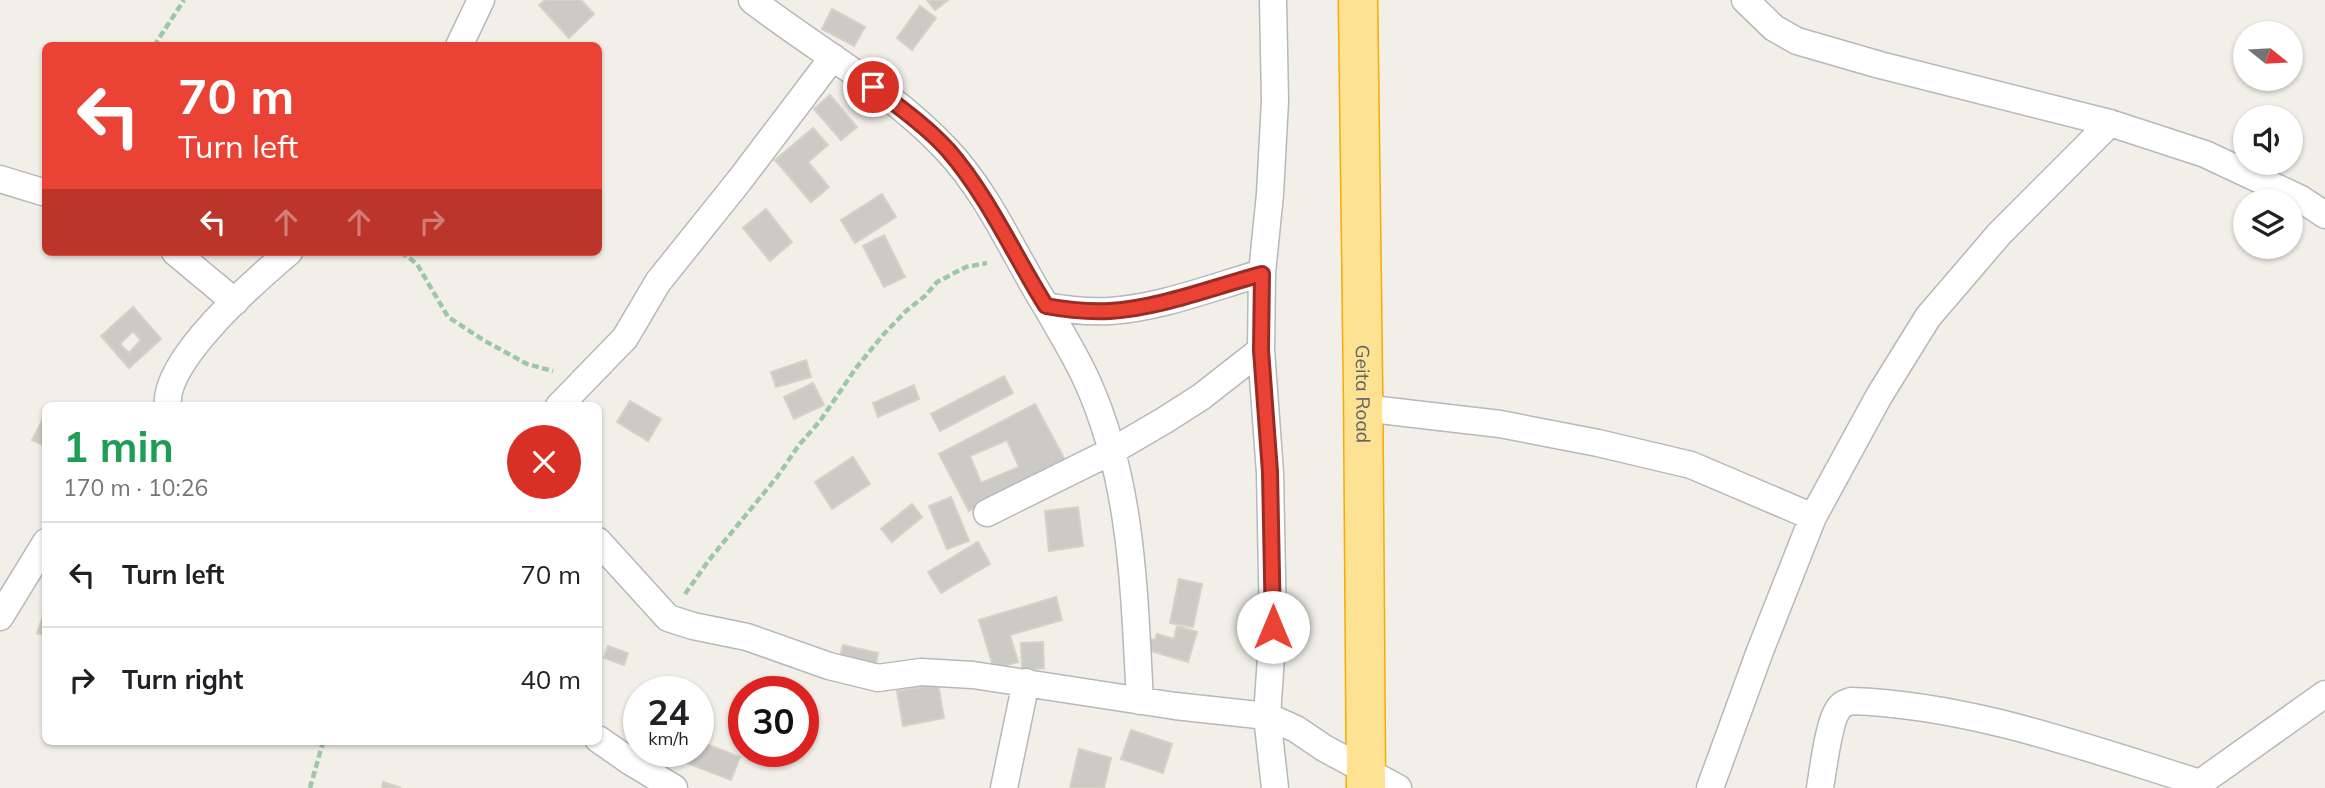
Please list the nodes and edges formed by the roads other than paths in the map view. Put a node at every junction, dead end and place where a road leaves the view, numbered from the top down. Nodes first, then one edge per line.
1 (481, 0) edge
2 (752, 0) edge
3 (1273, 0) edge
4 (1358, 0) edge
5 (1745, 0) edge
6 (461, 42) edge
7 (833, 57) junction
8 (2110, 123) junction
9 (0, 179) edge
10 (42, 192) edge
11 (2325, 215) edge
12 (180, 256) edge
13 (285, 256) edge
14 (1262, 274) junction
15 (235, 302) junction
16 (1046, 306) junction
17 (1261, 350) junction
18 (168, 402) edge
19 (563, 402) edge
20 (1363, 408) junction
21 (1112, 451) junction
22 (987, 513) dead end
23 (1814, 517) junction
24 (602, 545) edge
25 (42, 549) edge
26 (0, 617) edge
27 (1026, 682) junction
28 (2325, 694) edge
29 (1140, 701) junction
30 (1267, 716) junction
31 (602, 742) edge
32 (1377, 782) edge
33 (2197, 786) edge
34 (674, 788) edge
35 (1004, 788) edge
36 (1275, 788) edge
37 (1710, 788) edge
38 (1820, 788) edge

1 - 6 street
2 - 7 street
3 - 14 street
4 - 20 highway, Geita Road
5 - 8 street
7 - 16 street
7 - 19 street
8 - 11 street
8 - 23 street
9 - 10 street
12 - 15 street
13 - 15 street
14 - 16 street
14 - 17 street
15 - 18 street
16 - 21 street
17 - 21 street
17 - 30 street
20 - 23 street
20 - 32 highway, Geita Road
21 - 22 street
21 - 29 street
23 - 37 street
24 - 27 street
25 - 26 street
27 - 29 street
27 - 35 street
28 - 33 street
29 - 30 street
30 - 32 street
30 - 36 street
31 - 34 street
33 - 38 street

